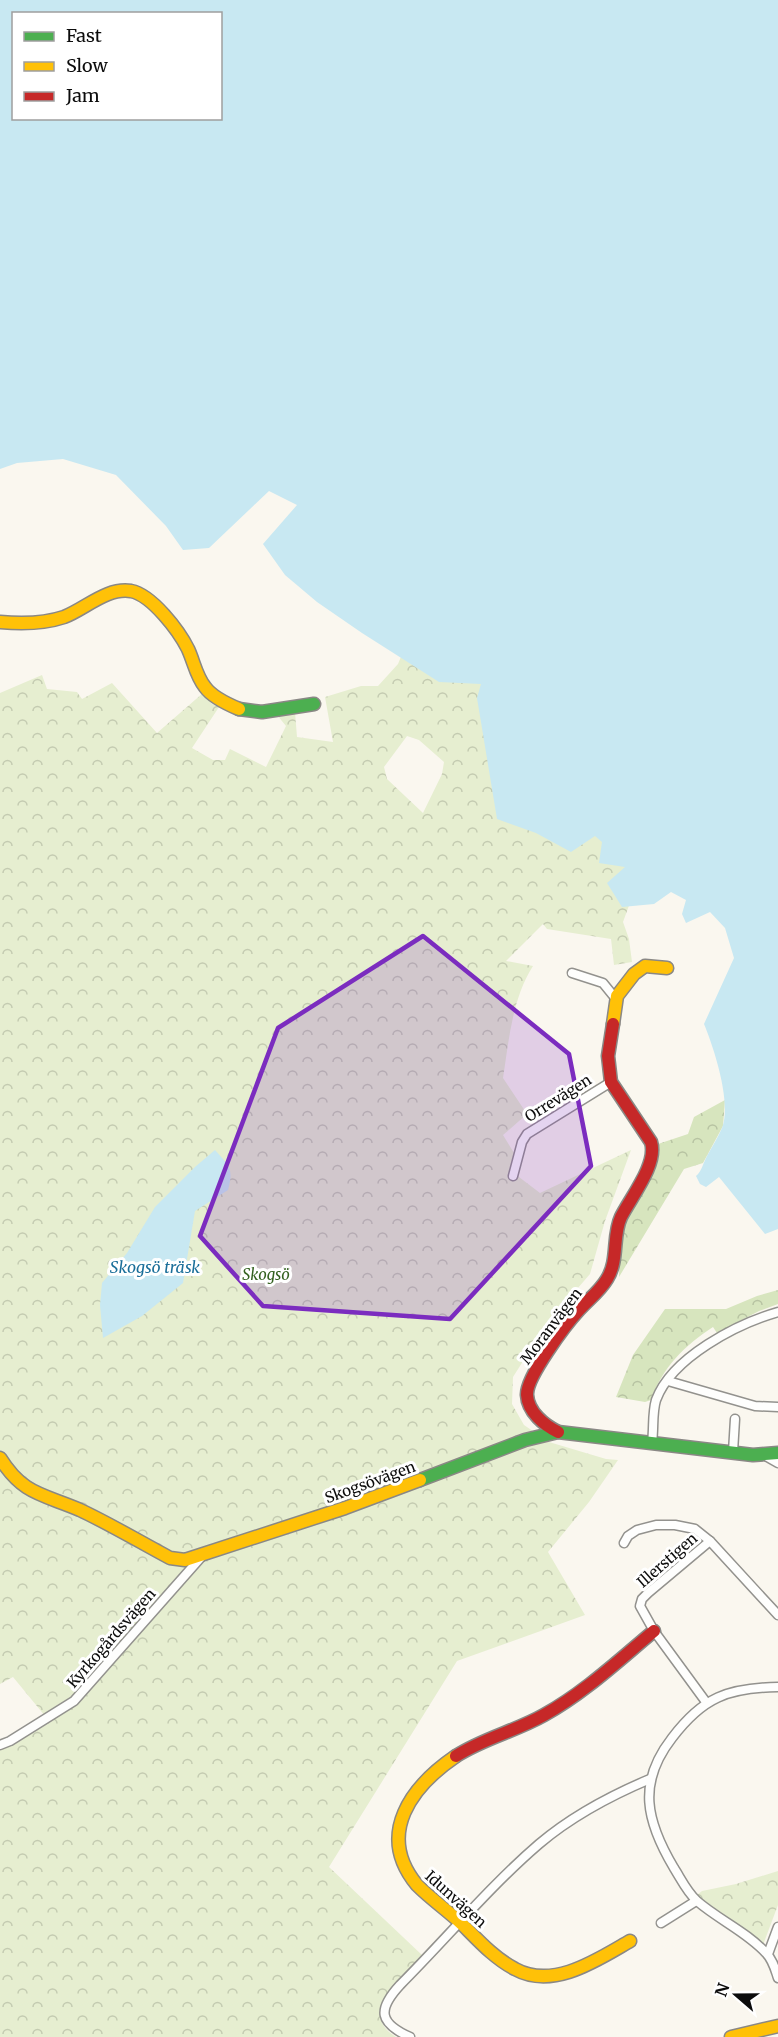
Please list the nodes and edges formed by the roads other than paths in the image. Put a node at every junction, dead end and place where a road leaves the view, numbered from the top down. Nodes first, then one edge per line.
1 (0, 622) edge
2 (314, 704) dead end
3 (666, 968) dead end
4 (572, 973) dead end
5 (616, 999) junction
6 (611, 1082) junction
7 (513, 1176) dead end
8 (778, 1312) edge
9 (668, 1381) junction
10 (778, 1407) edge
11 (735, 1419) dead end
12 (558, 1432) junction
13 (652, 1442) junction
14 (733, 1452) junction
15 (778, 1453) edge
16 (764, 1455) junction
17 (0, 1458) edge
18 (778, 1463) edge
19 (710, 1541) junction
20 (624, 1543) dead end
21 (203, 1555) junction
22 (778, 1615) edge
23 (654, 1631) junction
24 (778, 1687) edge
25 (706, 1702) junction
26 (0, 1745) edge
27 (650, 1779) junction
28 (696, 1901) junction
29 (459, 1922) junction
30 (661, 1923) dead end
31 (778, 1927) edge
32 (630, 1941) dead end
33 (768, 1954) junction
34 (778, 1978) edge
35 (778, 2026) edge
36 (410, 2037) edge
37 (731, 2037) edge

1 - 2 street
3 - 5 street, Moranvägen
4 - 5 street
5 - 6 street, Moranvägen
6 - 7 street, Orrevägen
6 - 12 street, Moranvägen
8 - 9 street
9 - 10 street
9 - 13 street
11 - 14 street
12 - 13 street, Skogsövägen
12 - 21 street, Skogsövägen
13 - 14 street, Skogsövägen
14 - 16 street, Skogsövägen
15 - 16 street, Skogsövägen
16 - 18 street
17 - 21 street, Skogsövägen
19 - 20 street
19 - 22 street
19 - 23 street, Illerstigen
21 - 26 street, Kyrkogårdsvägen
23 - 25 street
23 - 29 street, Idunvägen
24 - 25 street
25 - 27 street
27 - 28 street
27 - 29 street
28 - 30 street
28 - 33 street
29 - 32 street, Idunvägen
29 - 36 street
31 - 33 street
33 - 34 street
35 - 37 street

